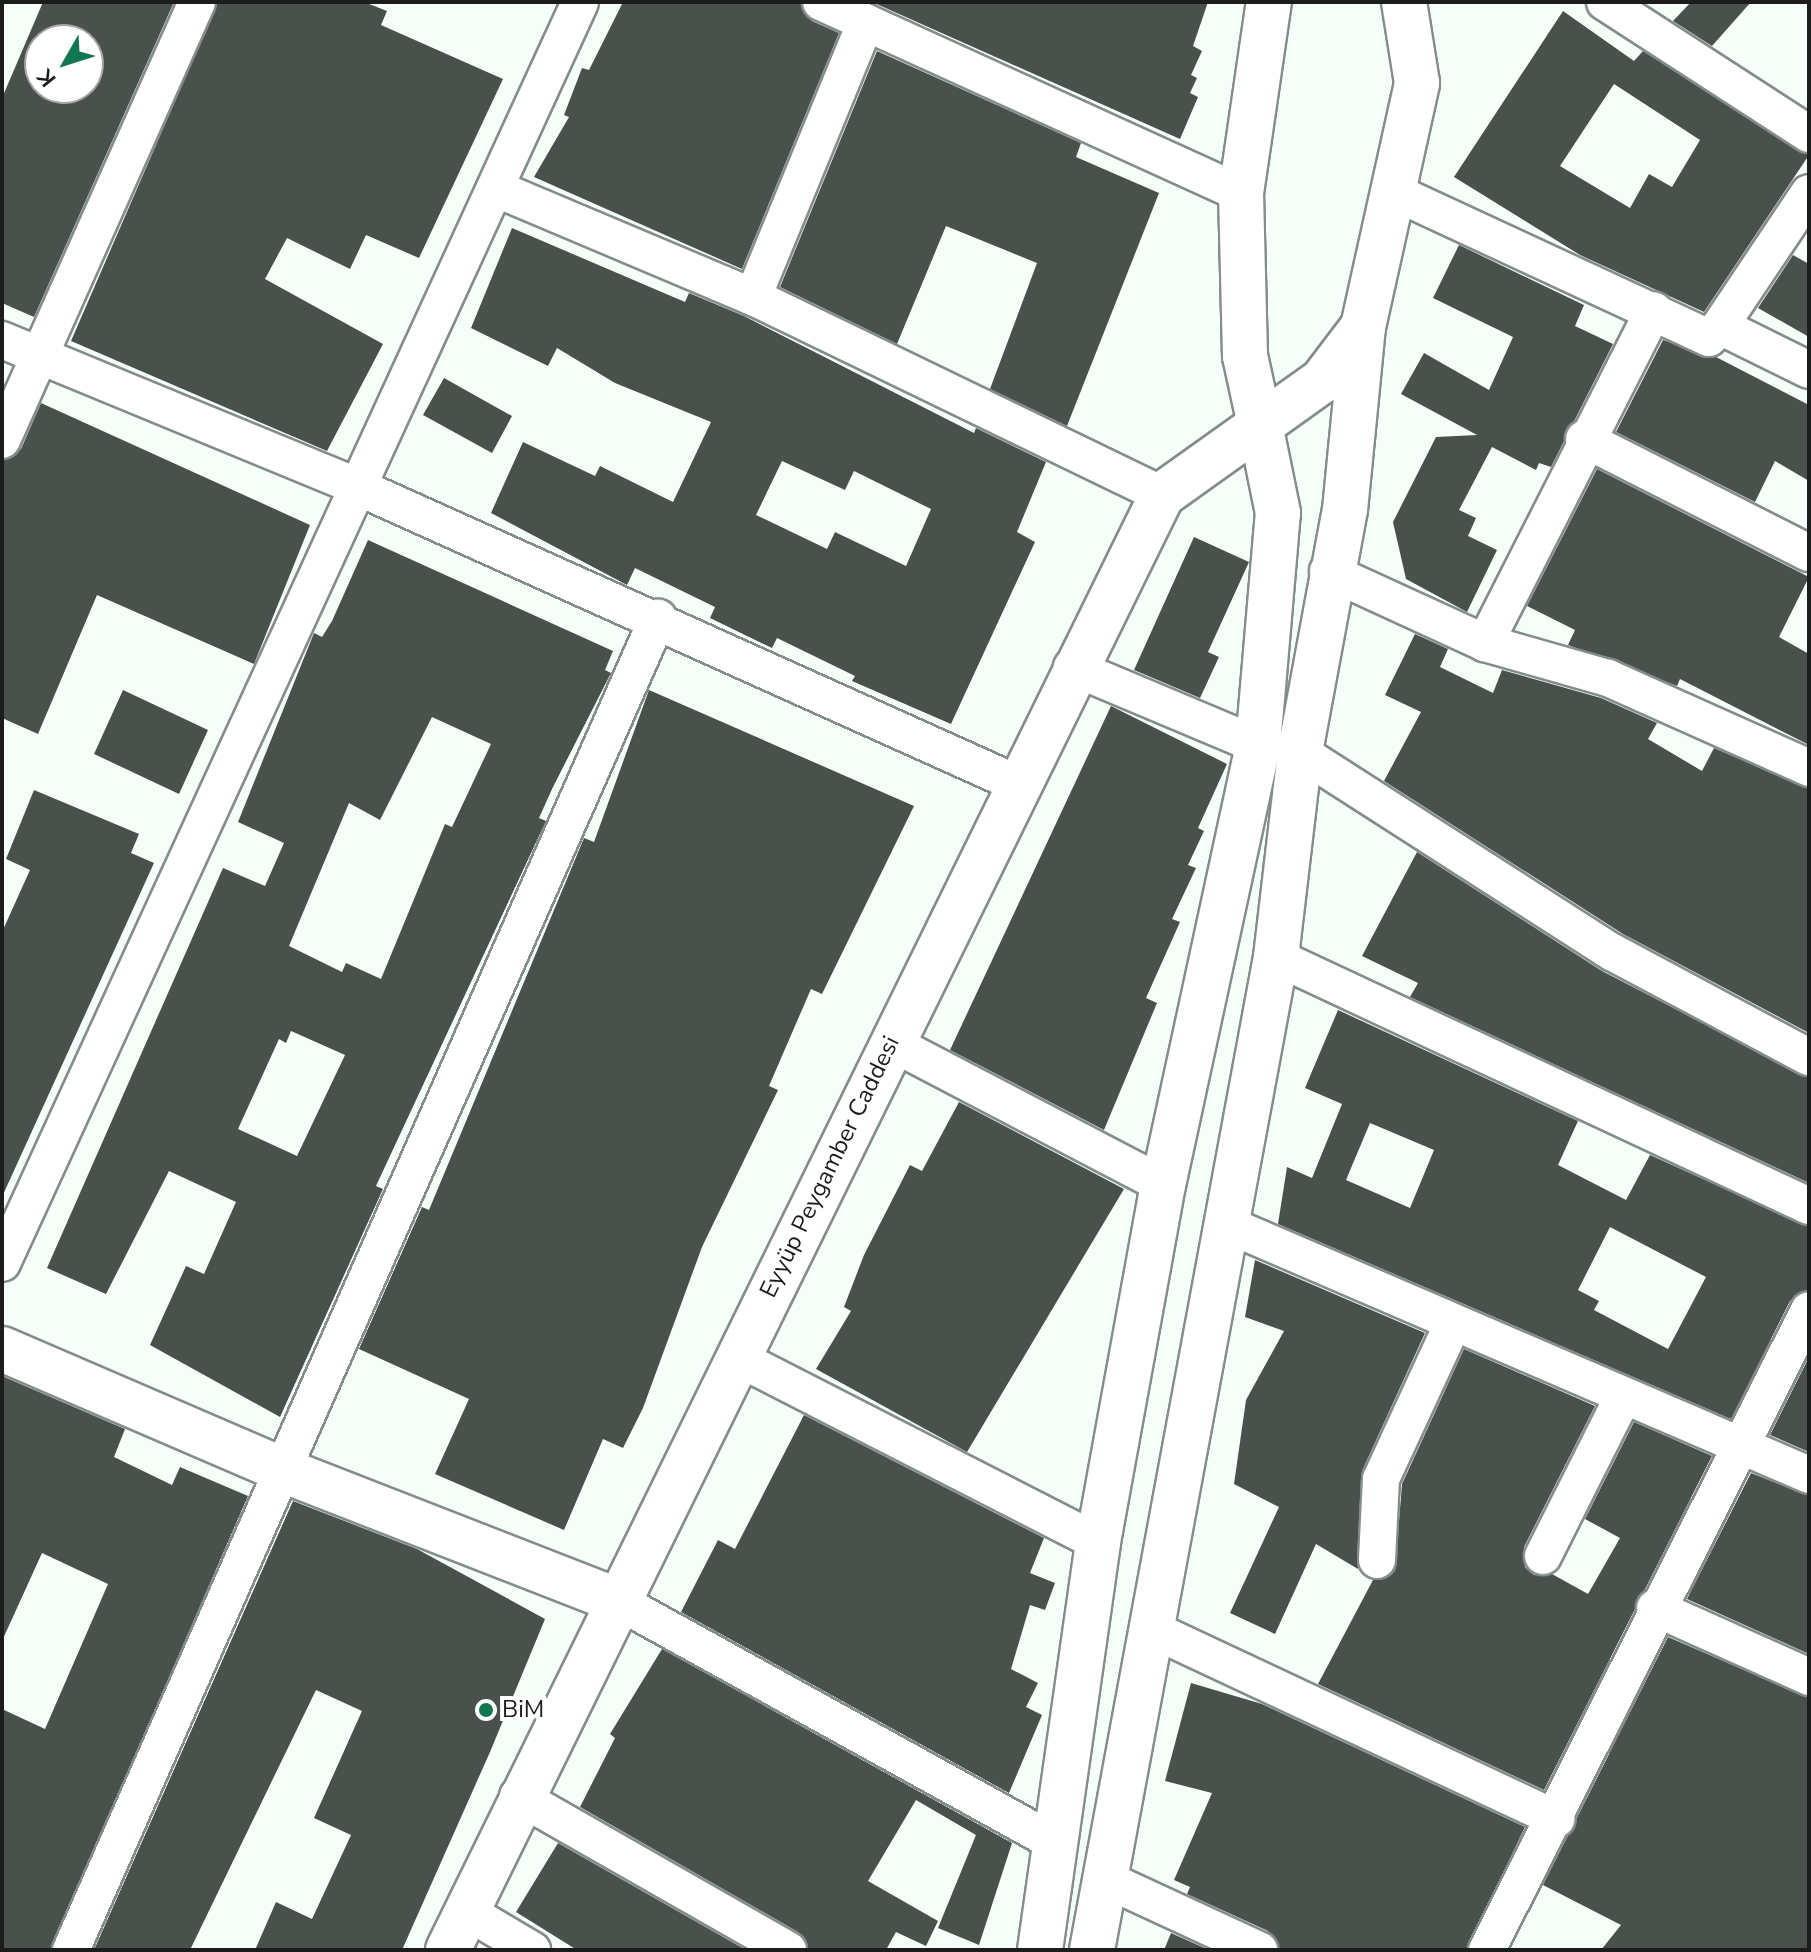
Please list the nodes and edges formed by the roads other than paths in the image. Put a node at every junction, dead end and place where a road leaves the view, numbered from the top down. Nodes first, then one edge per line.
1 (197, 2) edge
2 (580, 2) edge
3 (821, 2) edge
4 (1269, 2) edge
5 (1404, 2) edge
6 (1605, 2) edge
7 (866, 22) junction
8 (1809, 134) edge
9 (497, 189) junction
10 (1392, 191) junction
11 (1241, 193) junction
12 (1809, 193) edge
13 (753, 297) junction
14 (1654, 310) junction
15 (1720, 326) junction
16 (1363, 327) junction
17 (2, 340) edge
18 (38, 356) junction
19 (1809, 370) edge
20 (1259, 420) junction
21 (1584, 439) junction
22 (2, 440) edge
23 (358, 487) junction
24 (1162, 495) junction
25 (1809, 553) edge
26 (1328, 571) junction
27 (658, 618) junction
28 (1485, 643) junction
29 (1072, 667) junction
30 (1258, 745) junction
31 (1300, 752) junction
32 (1809, 768) edge
33 (1018, 784) junction
34 (1276, 957) junction
35 (890, 1042) junction
36 (1809, 1057) edge
37 (1163, 1185) junction
38 (1809, 1206) edge
39 (1226, 1224) junction
40 (2, 1263) edge
41 (1809, 1310) edge
42 (1453, 1323) junction
43 (2, 1349) edge
44 (738, 1358) junction
45 (1623, 1397) junction
46 (1740, 1445) junction
47 (280, 1469) junction
48 (1809, 1475) edge
49 (1098, 1542) junction
50 (1543, 1556) dead end
51 (1377, 1560) dead end
52 (614, 1599) junction
53 (1655, 1608) junction
54 (1149, 1628) junction
55 (1809, 1677) edge
56 (518, 1796) junction
57 (1557, 1819) junction
58 (1054, 1842) junction
59 (1105, 1879) junction
60 (466, 1911) junction
61 (71, 1950) edge
62 (448, 1950) edge
63 (532, 1950) edge
64 (788, 1950) edge
65 (1040, 1950) edge
66 (1092, 1950) edge
67 (1259, 1950) edge
68 (1487, 1950) edge

1 - 18 street
2 - 9 street
3 - 7 street
4 - 11 street
5 - 10 street
6 - 8 street
7 - 11 street
7 - 13 street
9 - 13 street
9 - 23 street
10 - 14 street
10 - 16 street
11 - 20 street
12 - 15 street
13 - 24 street
14 - 15 street
14 - 21 street
15 - 19 street
16 - 20 street, Eyyüp Peygamber Caddesi
16 - 26 street
17 - 18 street
18 - 22 street
18 - 23 street
20 - 24 street, Eyyüp Peygamber Caddesi
20 - 30 street
21 - 25 street
21 - 28 street
23 - 27 street
23 - 40 street
24 - 29 street, Eyyüp Peygamber Caddesi
26 - 28 street
26 - 31 street
27 - 33 street
27 - 47 street
28 - 32 street
29 - 30 street
29 - 33 street, Eyyüp Peygamber Caddesi
30 - 37 street
31 - 34 street
31 - 36 street
33 - 35 street, Eyyüp Peygamber Caddesi
34 - 38 street
34 - 39 street
35 - 37 street
35 - 44 street, Eyyüp Peygamber Caddesi
37 - 49 street
39 - 42 street
39 - 54 street
41 - 46 street
42 - 45 street
42 - 51 street
43 - 47 street
44 - 49 street
44 - 52 street, Eyyüp Peygamber Caddesi
45 - 46 street
45 - 50 street
46 - 48 street
46 - 53 street
47 - 52 street
47 - 61 street
49 - 58 street
52 - 56 street, Eyyüp Peygamber Caddesi
52 - 58 street
53 - 55 street
53 - 57 street
54 - 57 street
54 - 59 street
56 - 60 street, Eyyüp Peygamber Caddesi
56 - 64 street
57 - 68 street
58 - 65 street
59 - 66 street
59 - 67 street
60 - 62 street, Eyyüp Peygamber Caddesi
60 - 63 street

